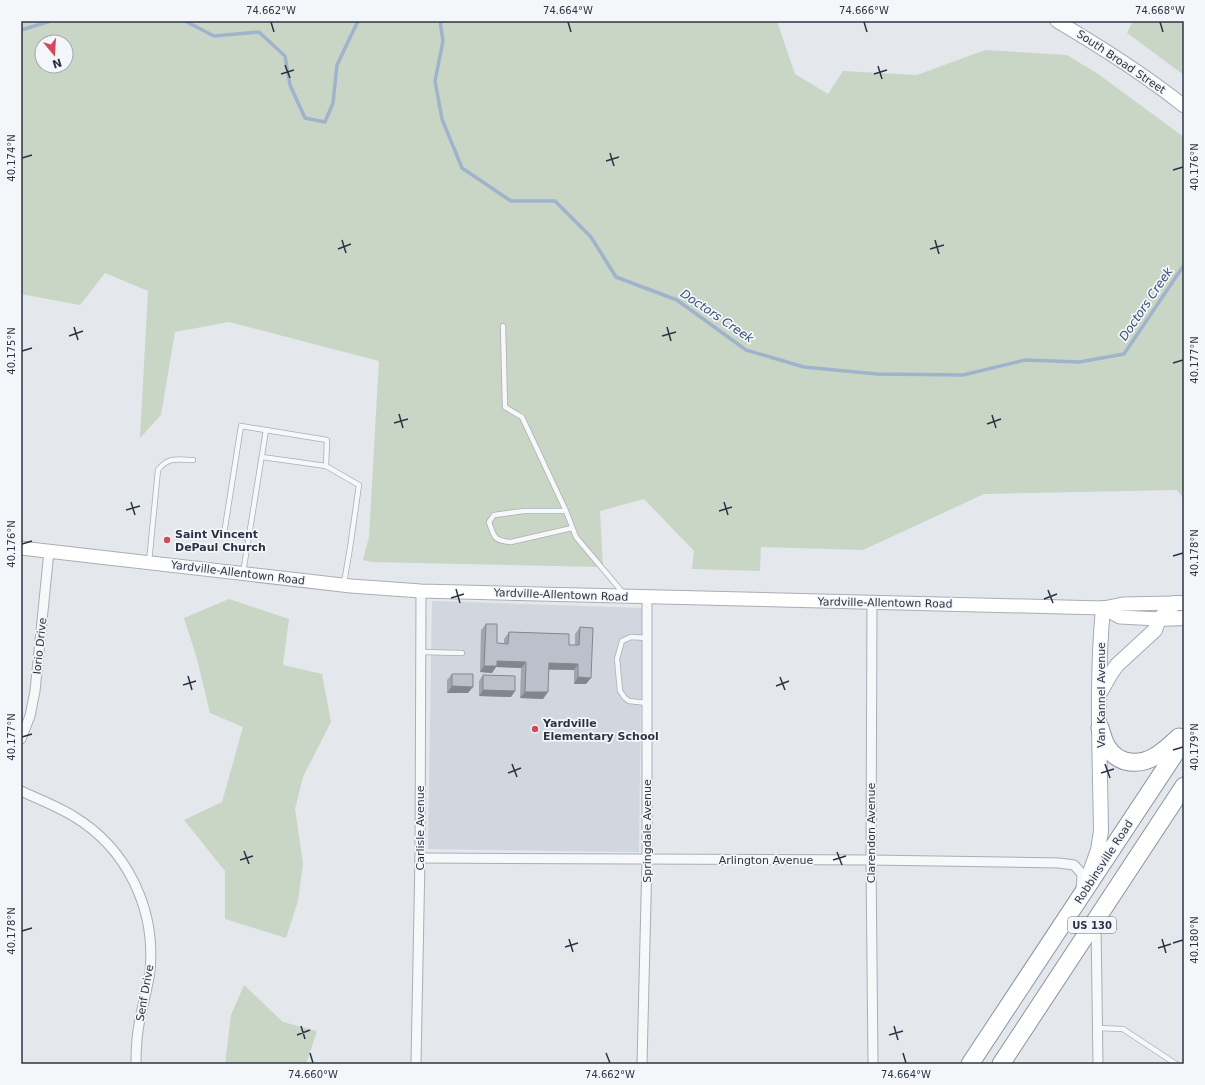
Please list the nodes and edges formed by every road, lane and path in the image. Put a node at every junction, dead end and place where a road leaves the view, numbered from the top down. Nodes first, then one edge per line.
1 (1057, 21) edge
2 (1184, 106) edge
3 (503, 326) dead end
4 (266, 430) junction
5 (262, 457) junction
6 (193, 460) dead end
7 (326, 466) junction
8 (566, 511) junction
9 (572, 528) junction
10 (249, 538) junction
11 (21, 548) edge
12 (49, 551) junction
13 (149, 563) junction
14 (242, 574) junction
15 (343, 585) junction
16 (421, 591) junction
17 (627, 597) junction
18 (648, 597) junction
19 (872, 603) junction
20 (1180, 603) edge
21 (1103, 608) junction
22 (1184, 618) edge
23 (1159, 619) junction
24 (648, 638) junction
25 (421, 652) junction
26 (462, 653) dead end
27 (1100, 693) junction
28 (647, 703) junction
29 (1100, 728) junction
30 (1184, 732) edge
31 (21, 740) edge
32 (1184, 740) edge
33 (1184, 786) edge
34 (21, 791) edge
35 (420, 858) junction
36 (647, 859) junction
37 (871, 860) junction
38 (1079, 899) junction
39 (1096, 920) junction
40 (1097, 1028) junction
41 (136, 1064) edge
42 (416, 1064) edge
43 (642, 1064) edge
44 (873, 1064) edge
45 (970, 1064) edge
46 (1001, 1064) edge
47 (1098, 1064) edge
48 (1176, 1064) edge

1 - 2 main road, South Broad Street
3 - 8 lane
4 - 5 lane
4 - 7 lane
4 - 10 lane
5 - 7 lane
5 - 10 lane
6 - 13 lane
7 - 15 lane
8 - 9 lane
8 - 9 lane
9 - 17 lane
10 - 14 lane
11 - 12 main road, Yardville-Allentown Road
12 - 13 main road, Yardville-Allentown Road
12 - 31 street, Iorio Drive
13 - 14 main road, Yardville-Allentown Road
14 - 15 main road, Yardville-Allentown Road
15 - 16 main road, Yardville-Allentown Road
16 - 17 main road, Yardville-Allentown Road
16 - 25 street, Carlisle Avenue
17 - 18 main road, Yardville-Allentown Road
18 - 19 main road, Yardville-Allentown Road
18 - 24 street, Springdale Avenue
19 - 21 main road, Yardville-Allentown Road
19 - 37 street, Clarendon Avenue
20 - 21 main road, Yardville-Allentown Road
20 - 23 main road
21 - 23 main road, Yardville-Allentown Road
21 - 27 main road, Van Kannel Avenue
22 - 23 main road, Yardville-Allentown Road
23 - 27 main road
24 - 28 street, Springdale Avenue
24 - 28 lane
25 - 26 lane
25 - 35 street, Carlisle Avenue
27 - 29 main road, Van Kannel Avenue
28 - 36 street, Springdale Avenue
29 - 30 highway
29 - 38 main road, Van Kannel Avenue
32 - 38 highway, Robbinsville Road / US 130
33 - 39 highway, US 130
34 - 41 street, Senf Drive
35 - 36 street, Arlington Avenue
35 - 42 street, Carlisle Avenue
36 - 37 street, Arlington Avenue
36 - 43 street, Springdale Avenue
37 - 38 street, Arlington Avenue
37 - 44 street, Clarendon Avenue
38 - 45 highway, Robbinsville Road / US 130
39 - 40 street
39 - 46 highway, US 130
40 - 47 street
40 - 48 lane

